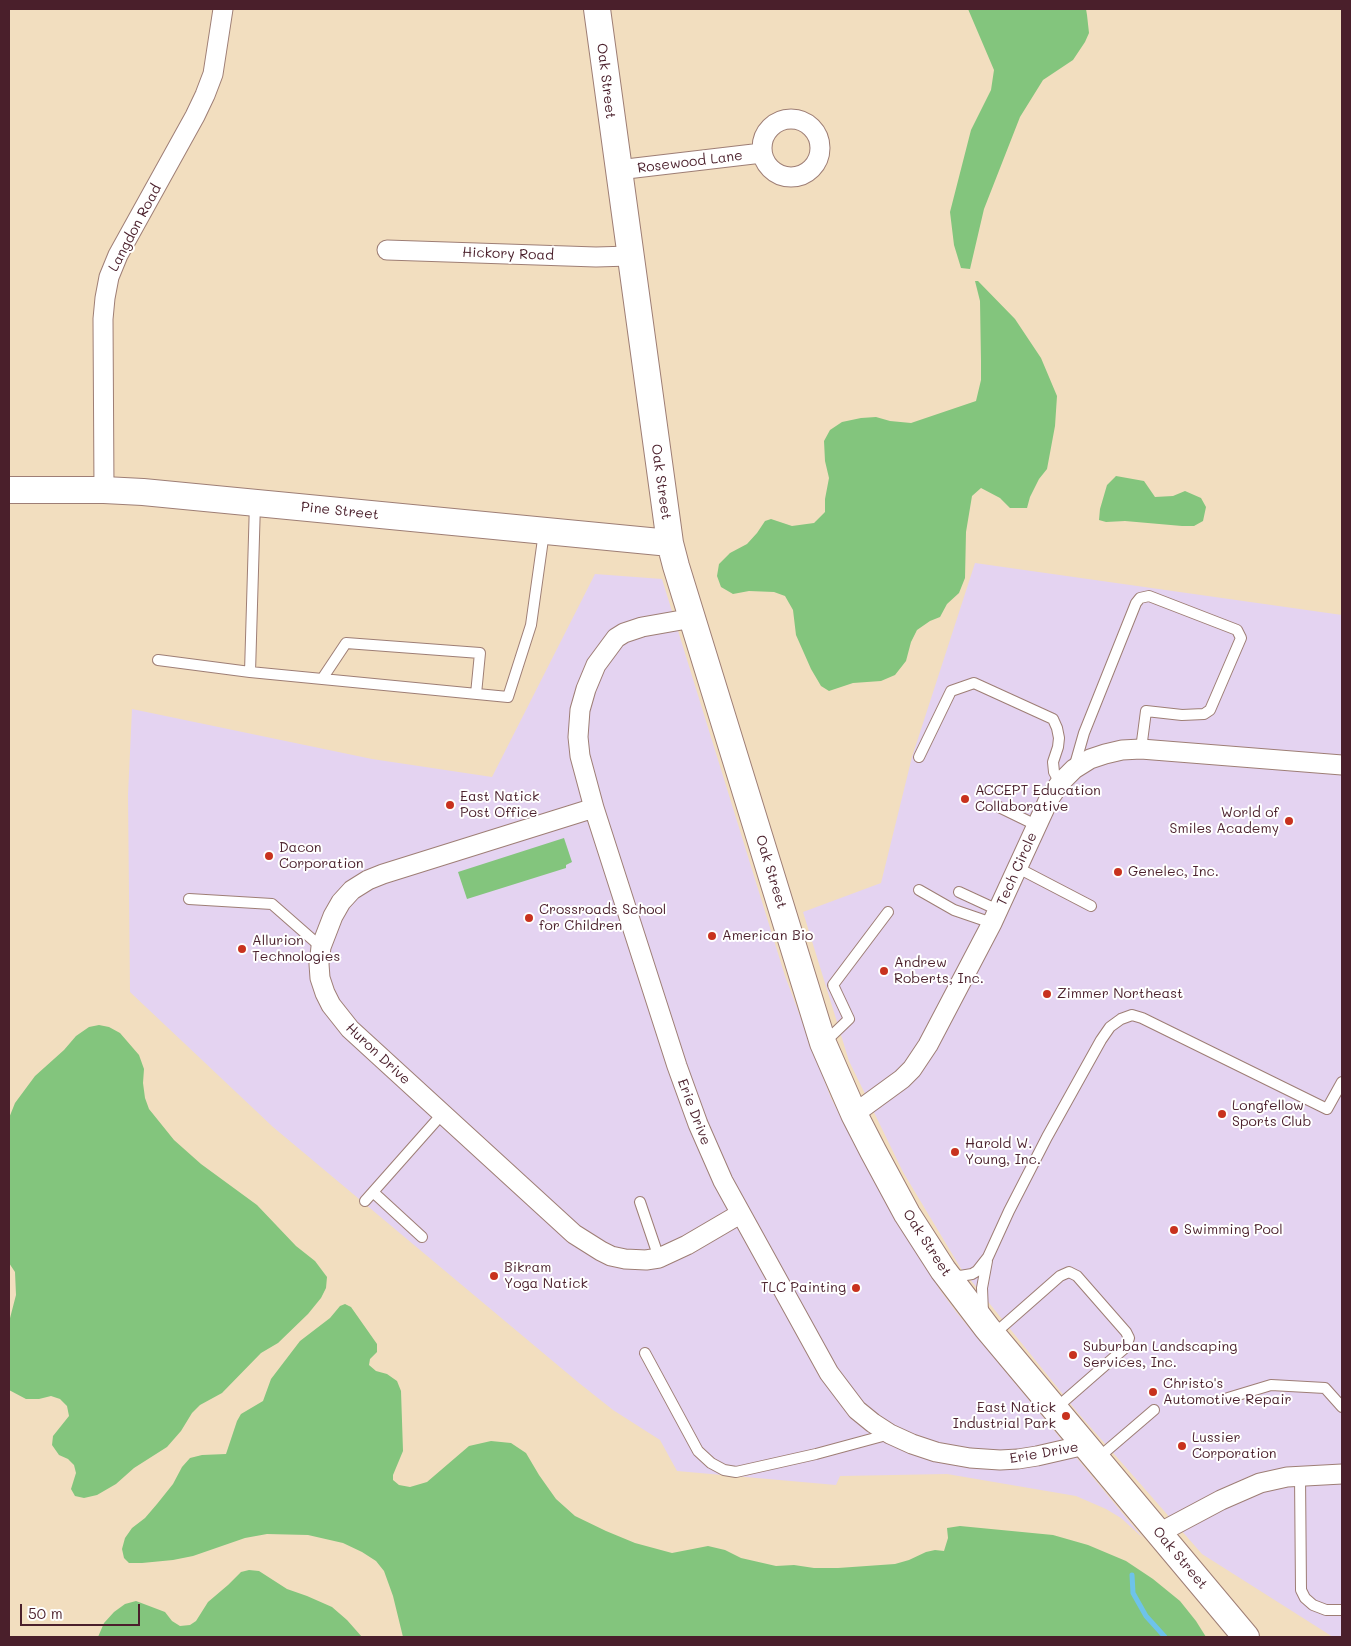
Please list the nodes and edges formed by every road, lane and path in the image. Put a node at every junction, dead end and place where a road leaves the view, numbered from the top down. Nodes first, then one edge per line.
1 (223, 9) edge
2 (597, 9) edge
3 (762, 153) dead end
4 (618, 170) junction
5 (387, 250) dead end
6 (630, 256) junction
7 (9, 490) edge
8 (104, 490) junction
9 (255, 503) junction
10 (544, 532) junction
11 (670, 543) junction
12 (693, 618) junction
13 (158, 660) dead end
14 (250, 672) junction
15 (322, 679) junction
16 (476, 694) junction
17 (1141, 749) junction
18 (919, 757) dead end
19 (1342, 766) edge
20 (1074, 769) junction
21 (1060, 782) junction
22 (999, 807) dead end
23 (594, 808) junction
24 (1036, 825) junction
25 (1018, 868) junction
26 (919, 890) dead end
27 (959, 892) dead end
28 (189, 900) dead end
29 (1091, 906) dead end
30 (888, 912) dead end
31 (995, 916) junction
32 (321, 947) junction
33 (823, 1043) junction
34 (1342, 1082) edge
35 (443, 1113) junction
36 (854, 1114) junction
37 (373, 1192) junction
38 (365, 1201) dead end
39 (640, 1202) dead end
40 (740, 1214) junction
41 (422, 1237) dead end
42 (988, 1257) junction
43 (659, 1258) junction
44 (943, 1270) junction
45 (990, 1332) junction
46 (645, 1353) dead end
47 (1228, 1398) dead end
48 (1342, 1407) edge
49 (1055, 1409) junction
50 (1154, 1410) dead end
51 (890, 1434) junction
52 (1091, 1452) junction
53 (1342, 1474) edge
54 (1300, 1476) junction
55 (1160, 1534) junction
56 (1342, 1610) edge
57 (1246, 1637) edge

1 - 8 street, Langdon Road
2 - 4 main road, Oak Street
3 - 4 street, Rosewood Lane
4 - 6 main road, Oak Street
5 - 6 street, Hickory Road
6 - 11 main road, Oak Street
7 - 8 main road, Pine Street
8 - 9 main road, Pine Street
9 - 10 main road, Pine Street
9 - 14 lane
10 - 11 main road, Pine Street
10 - 16 lane
11 - 12 main road, Oak Street
12 - 23 street, Erie Drive
12 - 33 main road, Oak Street
13 - 14 lane
14 - 15 lane
15 - 16 lane
15 - 16 lane
17 - 19 street, Tech Circle
17 - 20 street, Tech Circle
17 - 20 lane
18 - 21 lane
20 - 21 street, Tech Circle
21 - 24 street, Tech Circle
22 - 24 lane
23 - 32 street, Huron Drive
23 - 40 street, Erie Drive
24 - 25 street, Tech Circle
25 - 29 lane
25 - 31 street, Tech Circle
26 - 31 lane
27 - 31 lane
28 - 32 lane
30 - 33 lane
31 - 36 street, Tech Circle
32 - 35 street, Huron Drive
33 - 36 main road, Oak Street
34 - 42 lane
35 - 37 lane
35 - 43 street, Huron Drive
36 - 44 main road, Oak Street
37 - 38 lane
37 - 41 lane
39 - 43 lane
40 - 43 street, Huron Drive
40 - 51 street, Erie Drive
42 - 44 lane
42 - 45 lane
44 - 45 main road, Oak Street
45 - 49 main road, Oak Street
45 - 49 lane
46 - 51 lane
47 - 48 lane
49 - 52 main road, Oak Street
50 - 52 lane
51 - 52 street, Erie Drive
52 - 55 main road, Oak Street
53 - 54 street
54 - 55 street
54 - 56 lane
55 - 57 main road, Oak Street

